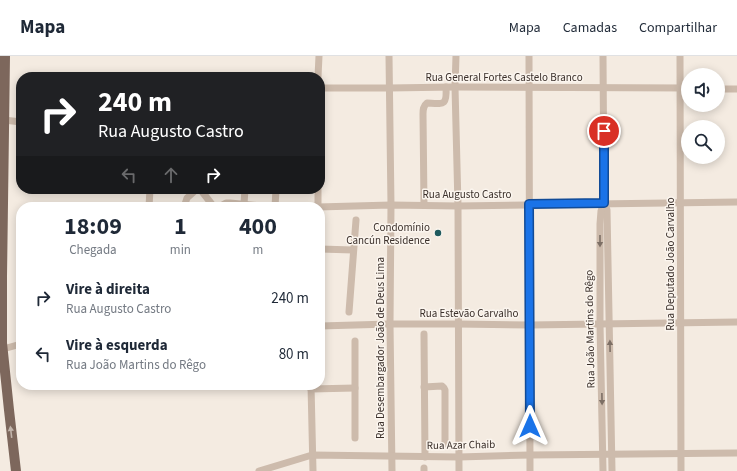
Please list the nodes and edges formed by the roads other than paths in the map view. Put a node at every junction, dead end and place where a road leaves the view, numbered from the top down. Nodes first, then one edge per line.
1 (5, 56) edge
2 (319, 56) edge
3 (389, 56) edge
4 (456, 56) edge
5 (529, 56) edge
6 (604, 56) edge
7 (680, 56) edge
8 (318, 72) edge
9 (446, 87) junction
10 (455, 87) junction
11 (529, 87) junction
12 (325, 88) edge
13 (389, 88) junction
14 (603, 88) junction
15 (680, 88) junction
16 (725, 89) edge
17 (737, 89) edge
18 (4, 120) junction
19 (16, 121) edge
20 (191, 194) edge
21 (204, 194) edge
22 (186, 202) edge
23 (210, 202) edge
24 (737, 202) edge
25 (604, 203) junction
26 (681, 203) junction
27 (529, 204) junction
28 (391, 205) junction
29 (424, 205) junction
30 (458, 206) junction
31 (325, 207) edge
32 (356, 220) dead end
33 (325, 249) edge
34 (353, 250) junction
35 (1, 278) edge
36 (349, 312) dead end
37 (681, 322) junction
38 (737, 322) edge
39 (610, 323) junction
40 (390, 324) junction
41 (458, 324) junction
42 (600, 324) junction
43 (530, 325) junction
44 (325, 326) edge
45 (424, 334) dead end
46 (355, 341) dead end
47 (2, 342) edge
48 (16, 343) edge
49 (325, 387) edge
50 (424, 387) junction
51 (355, 388) junction
52 (311, 390) edge
53 (355, 438) dead end
54 (445, 444) dead end
55 (737, 453) edge
56 (603, 454) junction
57 (612, 454) junction
58 (681, 454) junction
59 (312, 455) junction
60 (530, 455) junction
61 (392, 456) junction
62 (425, 457) junction
63 (459, 457) junction
64 (16, 471) edge
65 (259, 471) edge
66 (313, 471) edge
67 (392, 471) edge
68 (459, 471) edge
69 (530, 471) edge
70 (603, 471) edge
71 (612, 471) edge
72 (681, 471) edge

1 - 18 main road
2 - 8 street
3 - 13 street, Rua Desembargador João de Deus Lima
4 - 10 street
5 - 11 street
6 - 14 street, Rua João Martins do Rêgo
7 - 15 street, Rua Deputado João Carvalho
9 - 10 street, Rua General Fortes Castelo Branco
9 - 13 street, Rua General Fortes Castelo Branco
9 - 29 street
10 - 11 street, Rua General Fortes Castelo Branco
10 - 30 street
11 - 14 street, Rua General Fortes Castelo Branco
11 - 27 street
12 - 13 street, Rua General Fortes Castelo Branco
13 - 28 street, Rua Desembargador João de Deus Lima
14 - 15 street, Rua General Fortes Castelo Branco
14 - 25 street, Rua João Martins do Rêgo
15 - 26 street, Rua Deputado João Carvalho
16 - 17 street
18 - 19 street
18 - 35 main road
20 - 22 street
21 - 23 street
24 - 26 street, Rua Augusto Castro
25 - 26 street, Rua Augusto Castro
25 - 27 street, Rua Augusto Castro
25 - 39 street, Rua João Martins do Rêgo
25 -> 42 street, Rua João Martins do Rêgo
26 - 37 street, Rua Deputado João Carvalho
27 - 30 street, Rua Augusto Castro
27 - 43 street
28 - 29 street, Rua Augusto Castro
28 - 31 street, Rua Augusto Castro
28 - 40 street, Rua Desembargador João de Deus Lima
29 - 30 street, Rua Augusto Castro
30 - 41 street
32 - 34 street
33 - 34 street
34 - 36 street
35 - 47 main road
37 - 38 street, Rua Estevão Carvalho
37 - 39 street, Rua Estevão Carvalho
37 - 58 street, Rua Deputado João Carvalho
39 - 42 street, Rua Estevão Carvalho
57 -> 39 street, Rua João Martins do Rêgo
40 - 41 street, Rua Estevão Carvalho
40 - 44 street, Rua Estevão Carvalho
40 - 61 street, Rua Desembargador João de Deus Lima
41 - 43 street, Rua Estevão Carvalho
41 - 63 street
42 - 43 street, Rua Estevão Carvalho
42 -> 56 street, Rua João Martins do Rêgo
43 - 60 street
45 - 50 street
46 - 51 street
47 - 48 street
64 -> 47 main road
49 - 51 street
50 - 54 street
50 - 62 street
51 - 53 street
52 - 59 street
55 - 58 street, Rua Azar Chaib
56 - 57 street, Rua Azar Chaib
56 - 60 street, Rua Azar Chaib
56 - 70 street, Rua João Martins do Rêgo
57 - 58 street, Rua Azar Chaib
57 - 71 street, Rua João Martins do Rêgo
58 - 72 street, Rua Deputado João Carvalho
59 - 61 street, Rua Azar Chaib
59 - 65 street, Rua Azar Chaib
59 - 66 street
60 - 63 street, Rua Azar Chaib
60 - 69 street
61 - 62 street, Rua Azar Chaib
61 - 67 street, Rua Desembargador João de Deus Lima
62 - 63 street, Rua Azar Chaib
63 - 68 street

